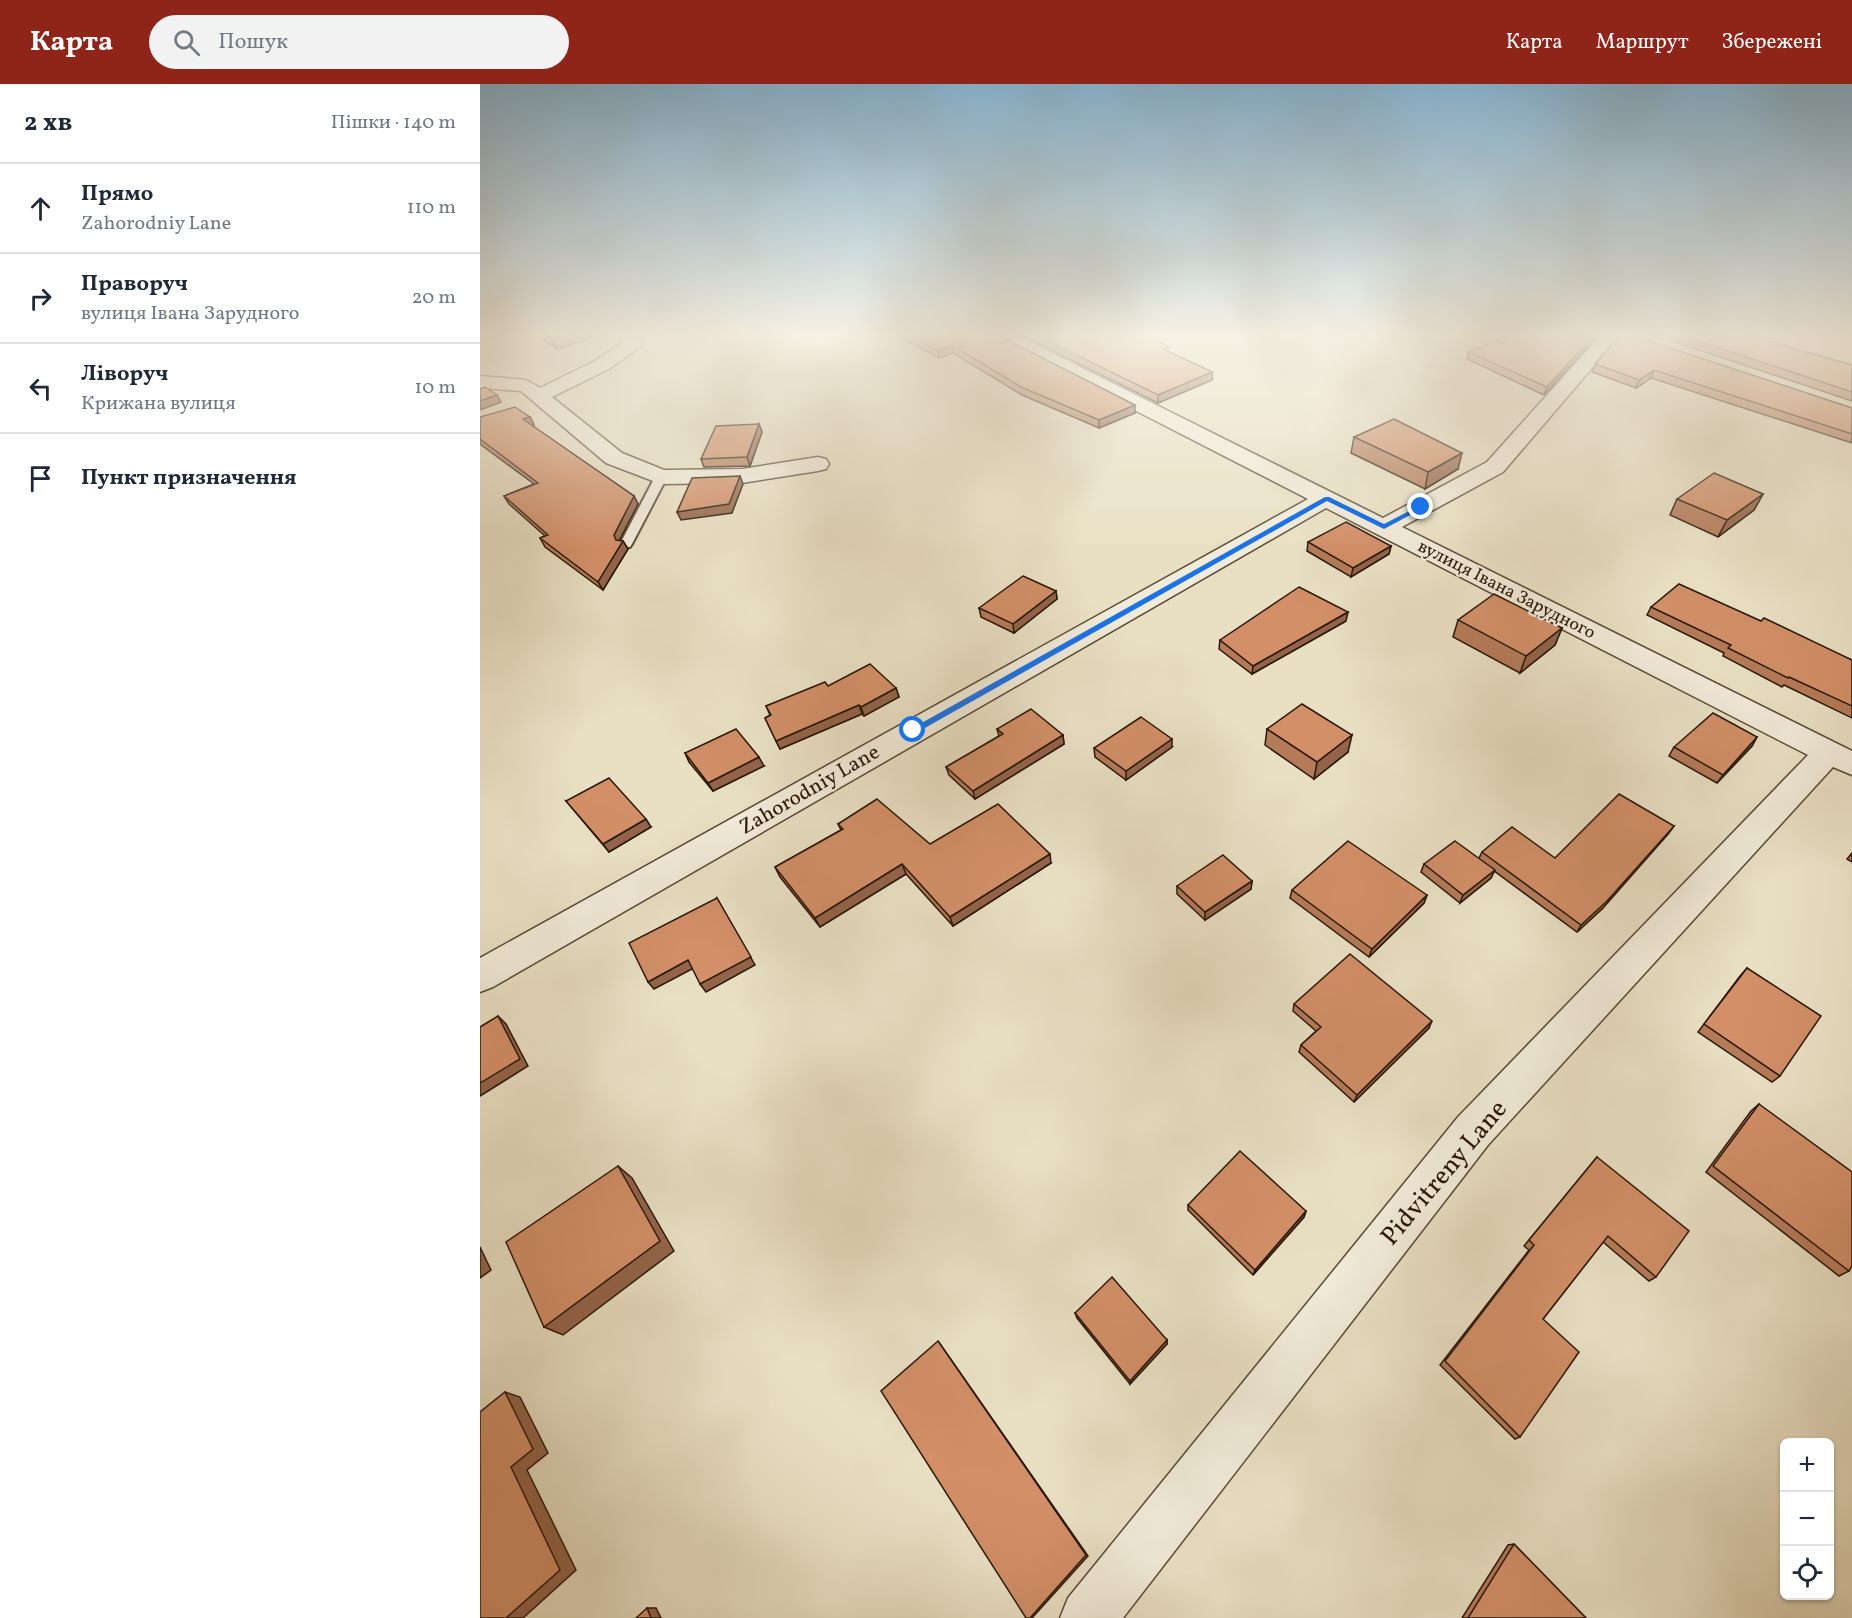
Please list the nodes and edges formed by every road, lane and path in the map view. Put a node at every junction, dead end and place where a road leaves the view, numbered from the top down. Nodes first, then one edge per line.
1 (542, 406) edge
2 (1143, 406) edge
3 (1549, 406) edge
4 (818, 464) dead end
5 (661, 477) junction
6 (1327, 498) junction
7 (1384, 527) junction
8 (626, 544) dead end
9 (1840, 758) edge
10 (480, 976) edge
11 (1088, 1618) edge

1 - 5 street
2 - 6 street, вулиця Івана Зарудного
3 - 7 street
4 - 5 street
5 - 8 lane
6 - 7 street, вулиця Івана Зарудного
6 - 10 street, Zahorodniy Lane
7 - 9 street, вулиця Івана Зарудного
9 - 11 street, Pidvitreny Lane

